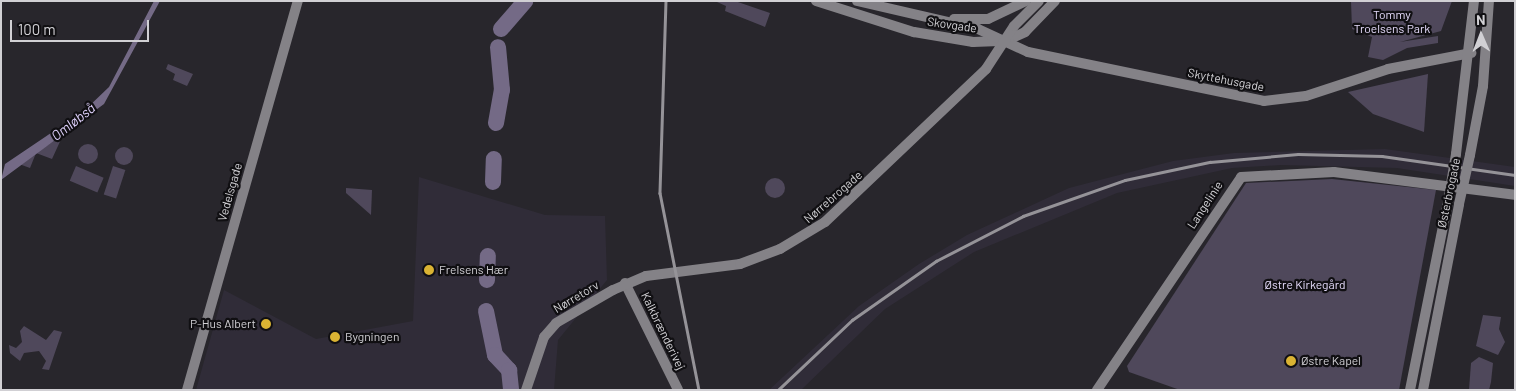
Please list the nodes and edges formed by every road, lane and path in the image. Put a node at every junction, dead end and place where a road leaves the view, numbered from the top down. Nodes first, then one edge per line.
1 (298, 1) edge
2 (816, 1) edge
3 (856, 1) edge
4 (1026, 1) edge
5 (1039, 1) edge
6 (1055, 1) edge
7 (1474, 1) edge
8 (1489, 1) edge
9 (926, 18) junction
10 (1006, 41) junction
11 (1471, 54) junction
12 (1515, 195) edge
13 (1453, 203) junction
14 (625, 283) junction
15 (186, 390) edge
16 (526, 390) edge
17 (678, 390) edge
18 (1097, 390) edge
19 (1410, 390) edge
20 (1423, 390) edge

1 - 15 main road, Vedelsgade
2 - 10 main road, Skovgade
3 - 9 main road, Skovgade
4 - 9 main road, Skovgade
5 - 10 main road, Nørrebrogade
6 - 10 main road
7 - 11 main road, Østerbrogade
8 - 13 main road, Østerbrogade, bridge
9 - 10 main road, Skovgade
10 - 11 main road, Skyttehusgade
10 - 14 main road, Nørrebrogade
11 - 13 main road, Østerbrogade, bridge
12 - 18 main road, Langelinie
13 - 19 main road, Østerbrogade
13 - 20 main road, Østerbrogade
14 - 16 main road, Nørretorv
14 - 17 main road, Kalkbrænderivej

